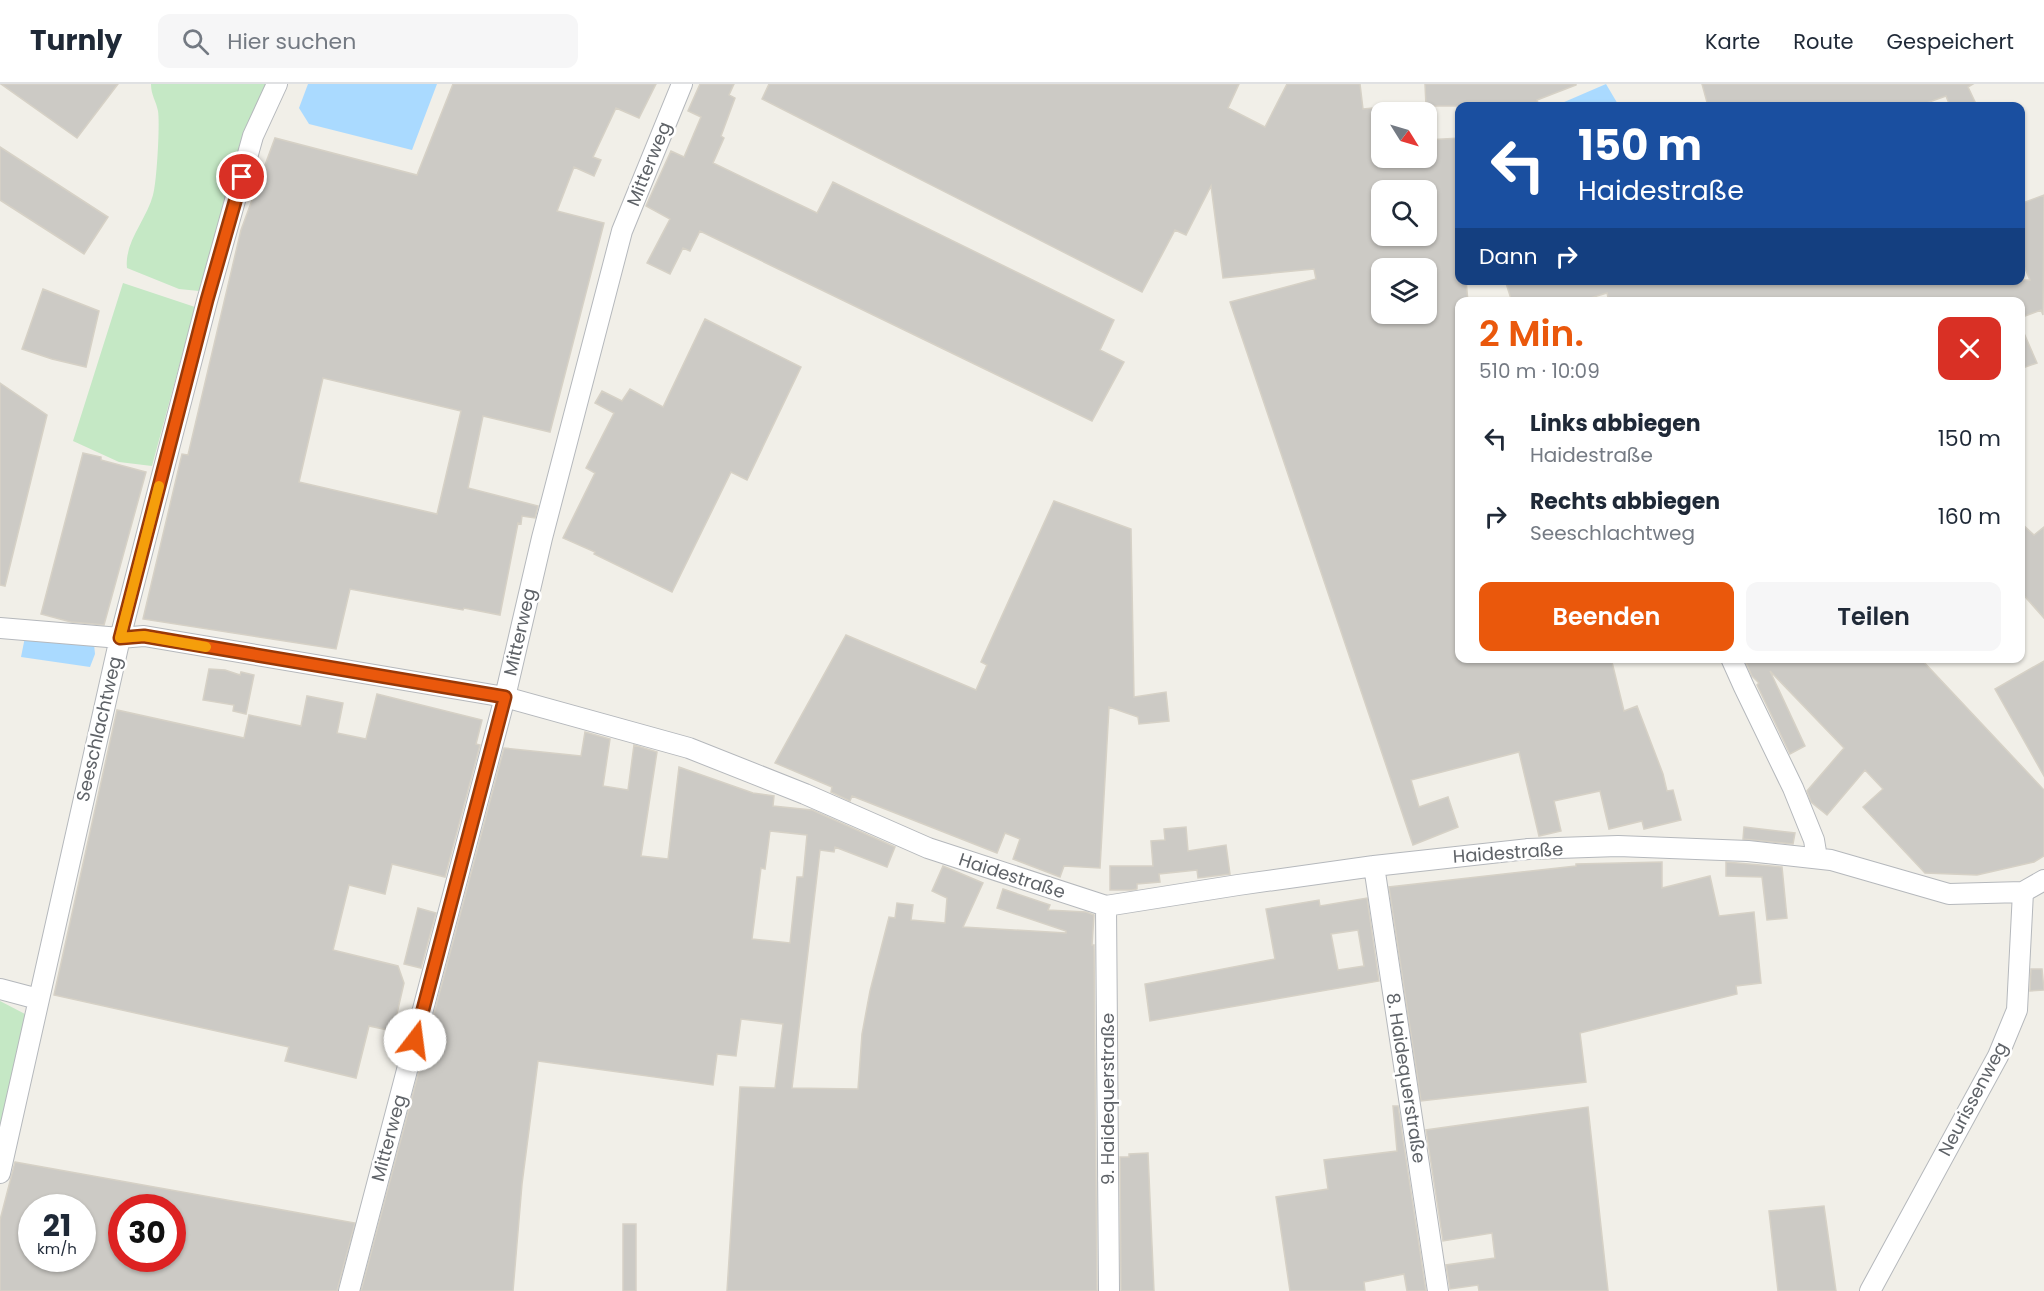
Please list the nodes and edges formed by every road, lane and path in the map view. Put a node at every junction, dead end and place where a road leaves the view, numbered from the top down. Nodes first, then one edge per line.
1 (277, 84) edge
2 (682, 84) edge
3 (0, 628) edge
4 (120, 638) junction
5 (1733, 663) edge
6 (505, 697) junction
7 (1817, 858) junction
8 (1374, 866) junction
9 (2044, 880) edge
10 (2024, 892) junction
11 (1106, 906) junction
12 (0, 989) edge
13 (38, 999) junction
14 (0, 1173) edge
15 (349, 1291) edge
16 (1109, 1291) edge
17 (1438, 1291) edge
18 (1870, 1291) edge

1 - 4 street, Seeschlachtweg
2 - 6 street, Mitterweg
3 - 4 street, Haidestraße
4 - 6 street, Haidestraße
4 - 13 street, Seeschlachtweg
5 - 7 street
6 - 11 street, Haidestraße
6 - 15 street, Mitterweg
7 - 8 street, Haidestraße
7 - 10 street, Haidestraße
8 - 11 street, Haidestraße
8 - 17 street, 8. Haidequerstraße
9 - 10 street, Haidestraße
10 - 18 street, Neurissenweg
11 - 16 street, 9. Haidequerstraße
12 - 13 street
13 - 14 street, Seeschlachtweg

